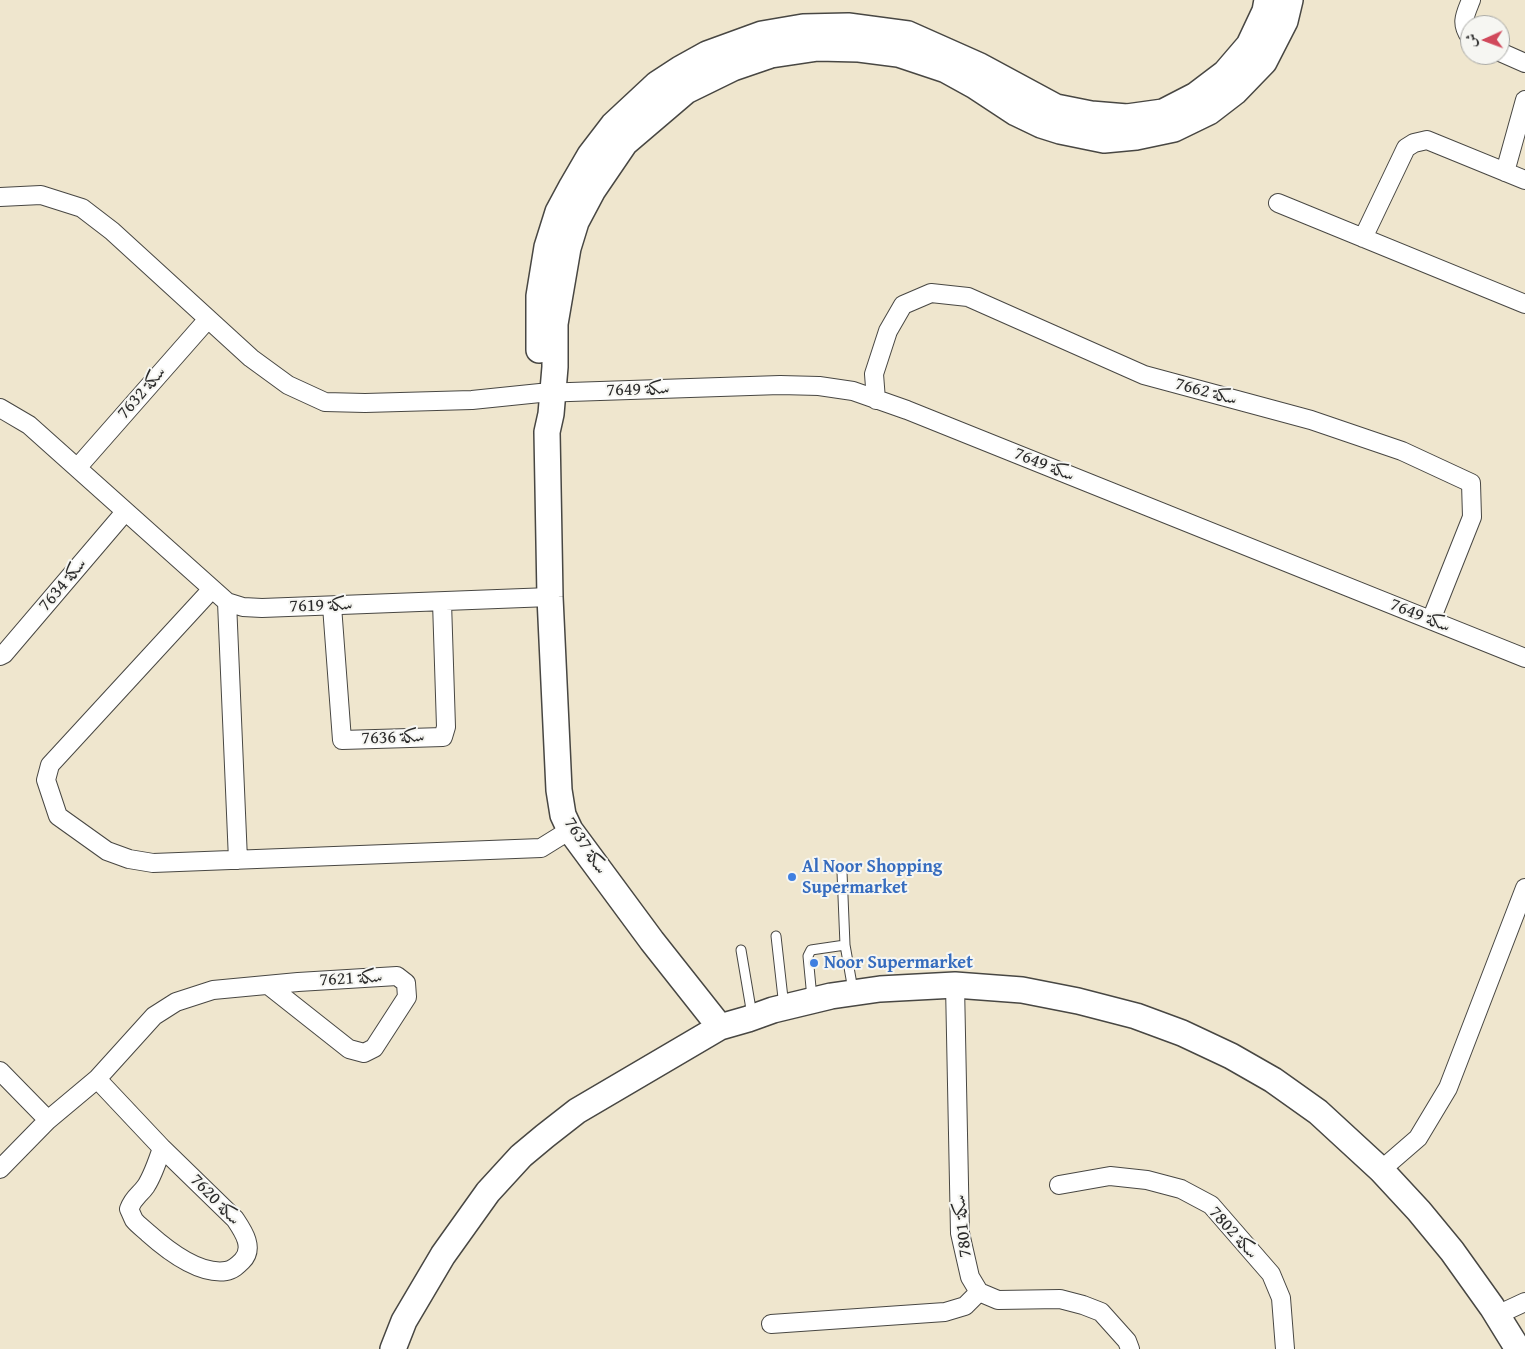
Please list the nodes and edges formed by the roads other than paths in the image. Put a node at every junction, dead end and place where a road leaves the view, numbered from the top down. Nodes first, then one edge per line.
1 (1267, 0) edge
2 (1290, 0) edge
3 (1471, 0) edge
4 (1465, 15) edge
5 (1510, 56) edge
6 (1525, 63) edge
7 (1525, 100) edge
8 (1505, 172) junction
9 (1525, 180) edge
10 (0, 197) edge
11 (1278, 203) dead end
12 (1363, 238) junction
13 (1525, 304) edge
14 (208, 319) junction
15 (547, 393) junction
16 (876, 400) junction
17 (0, 408) edge
18 (77, 468) junction
19 (125, 512) junction
20 (212, 589) junction
21 (550, 597) junction
22 (227, 602) junction
23 (442, 602) junction
24 (332, 606) junction
25 (1431, 620) junction
26 (0, 656) edge
27 (1525, 658) edge
28 (570, 830) junction
29 (238, 860) junction
30 (842, 872) dead end
31 (1525, 888) edge
32 (776, 936) dead end
33 (845, 945) junction
34 (742, 950) dead end
35 (268, 985) junction
36 (955, 985) junction
37 (854, 993) junction
38 (813, 1000) junction
39 (784, 1007) junction
40 (753, 1017) junction
41 (720, 1027) junction
42 (0, 1072) edge
43 (97, 1079) junction
44 (48, 1120) junction
45 (162, 1148) junction
46 (0, 1169) edge
47 (1381, 1170) junction
48 (1059, 1185) dead end
49 (978, 1292) junction
50 (1525, 1302) edge
51 (1497, 1315) junction
52 (770, 1324) dead end
53 (393, 1349) edge
54 (1130, 1349) edge
55 (1285, 1349) edge
56 (1518, 1349) edge

1 - 15 street
2 - 15 street
3 - 4 street
5 - 6 street
7 - 8 street
8 - 9 street
8 - 12 street
10 - 14 street, سكة 7649
11 - 12 street
12 - 13 street
14 - 15 street, سكة 7649
14 - 18 street, سكة 7632
15 - 16 street, سكة 7649
15 - 21 street
16 - 25 street, سكة 7649
16 - 25 street, سكة 7662
17 - 18 street, سكة 7619
18 - 19 street, سكة 7619
19 - 20 street, سكة 7619
19 - 26 street, سكة 7634
20 - 22 street, سكة 7619
20 - 29 street
21 - 23 street, سكة 7619
21 - 28 street, سكة 7637
22 - 24 street, سكة 7619
22 - 29 street
23 - 24 street, سكة 7619
23 - 24 street, سكة 7636
25 - 27 street, سكة 7649
28 - 29 street
28 - 41 street, سكة 7637
30 - 33 lane
31 - 47 street
32 - 39 lane
33 - 37 lane
33 - 38 lane
34 - 40 lane
35 - 35 street, سكة 7621
35 - 43 street, سكة 7621
36 - 37 street
36 - 47 street
36 - 49 street, سكة 7801
37 - 38 street
38 - 39 street
39 - 40 street
40 - 41 street
41 - 53 street
42 - 44 street
43 - 44 street, سكة 7621
43 - 45 street, سكة 7620
44 - 46 street, سكة 7621
45 - 45 street, سكة 7620
47 - 51 street
48 - 55 street, سكة 7802
49 - 52 street
49 - 54 street
50 - 51 street
51 - 56 street

